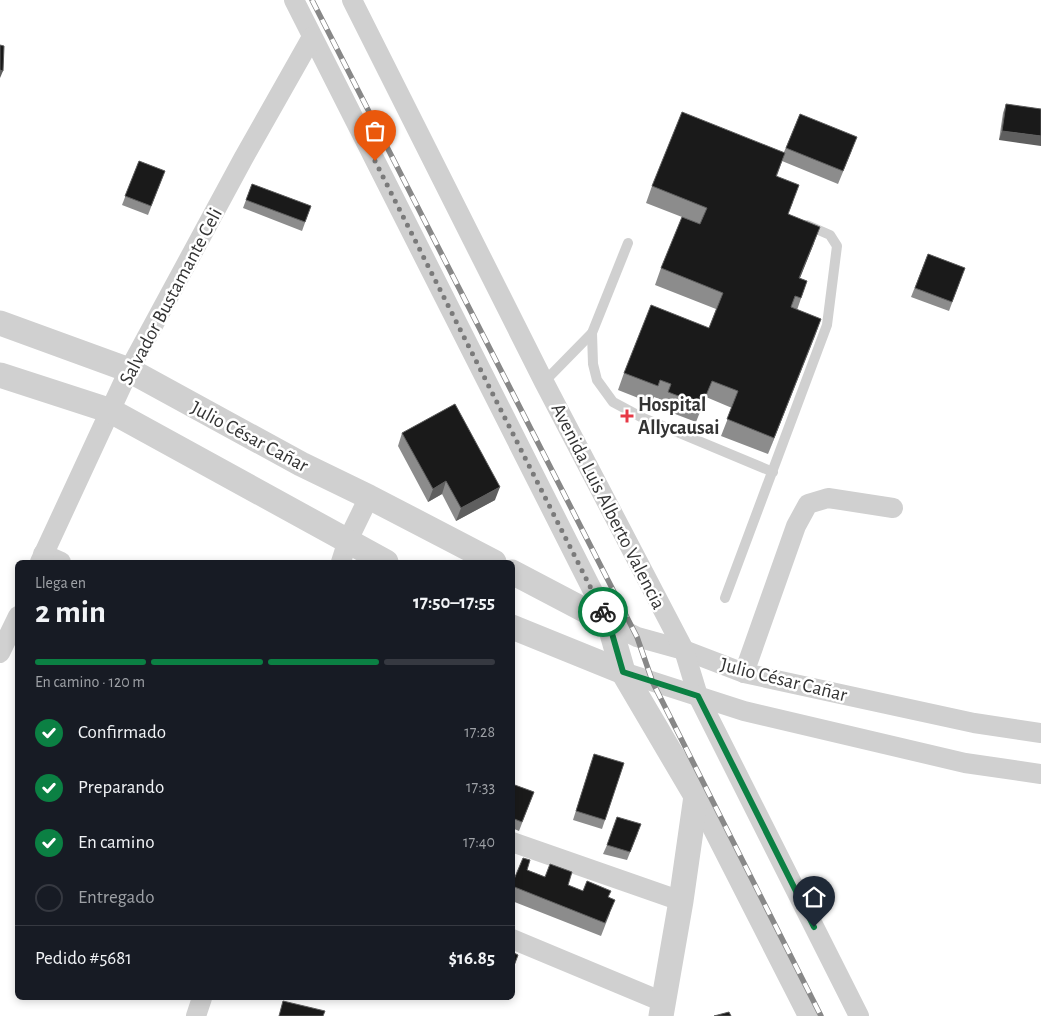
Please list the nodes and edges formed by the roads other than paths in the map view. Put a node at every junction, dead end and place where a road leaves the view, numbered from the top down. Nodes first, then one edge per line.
1 (294, 0) edge
2 (352, 0) edge
3 (312, 36) junction
4 (802, 222) edge
5 (628, 244) dead end
6 (0, 323) edge
7 (592, 333) junction
8 (129, 370) junction
9 (0, 375) edge
10 (544, 382) junction
11 (111, 411) junction
12 (773, 472) junction
13 (369, 497) junction
14 (893, 508) dead end
15 (345, 551) edge
16 (48, 560) edge
17 (379, 560) edge
18 (490, 560) edge
19 (515, 574) edge
20 (725, 598) dead end
21 (15, 622) edge
22 (609, 623) junction
23 (515, 628) edge
24 (684, 650) junction
25 (0, 653) edge
26 (623, 672) junction
27 (744, 673) junction
28 (698, 696) junction
29 (1041, 733) edge
30 (1041, 774) edge
31 (696, 796) junction
32 (515, 843) edge
33 (682, 901) junction
34 (515, 940) edge
35 (201, 1000) edge
36 (662, 1009) edge
37 (196, 1016) edge
38 (808, 1016) edge
39 (859, 1016) edge

1 - 3 street
2 - 10 street, Avenida Luis Alberto Valencia
3 - 8 street, Salvador Bustamante Celi
3 - 22 street
4 - 12 lane
5 - 7 lane
6 - 8 street, Julio César Cañar
7 - 10 lane
7 - 12 lane
8 - 11 street, Salvador Bustamante Celi
8 - 13 street, Julio César Cañar
9 - 11 street
10 - 24 street, Avenida Luis Alberto Valencia
11 - 15 street
11 - 16 street, Salvador Bustamante Celi
12 - 20 lane
13 - 15 street
13 - 18 street, Julio César Cañar
14 - 27 street
15 - 17 street
19 - 22 street, Julio César Cañar
21 - 25 street
22 - 24 street, Julio César Cañar
22 - 26 street
23 - 26 street, Julio César Cañar
24 - 27 street, Julio César Cañar
24 - 28 street, Avenida Luis Alberto Valencia
26 - 28 street, Julio César Cañar
26 - 31 street
27 - 29 street, Julio César Cañar
28 - 30 street, Julio César Cañar
28 - 39 street, Avenida Luis Alberto Valencia
31 - 33 street
31 - 38 street
32 - 33 street
33 - 36 street
34 - 36 street
35 - 37 street

